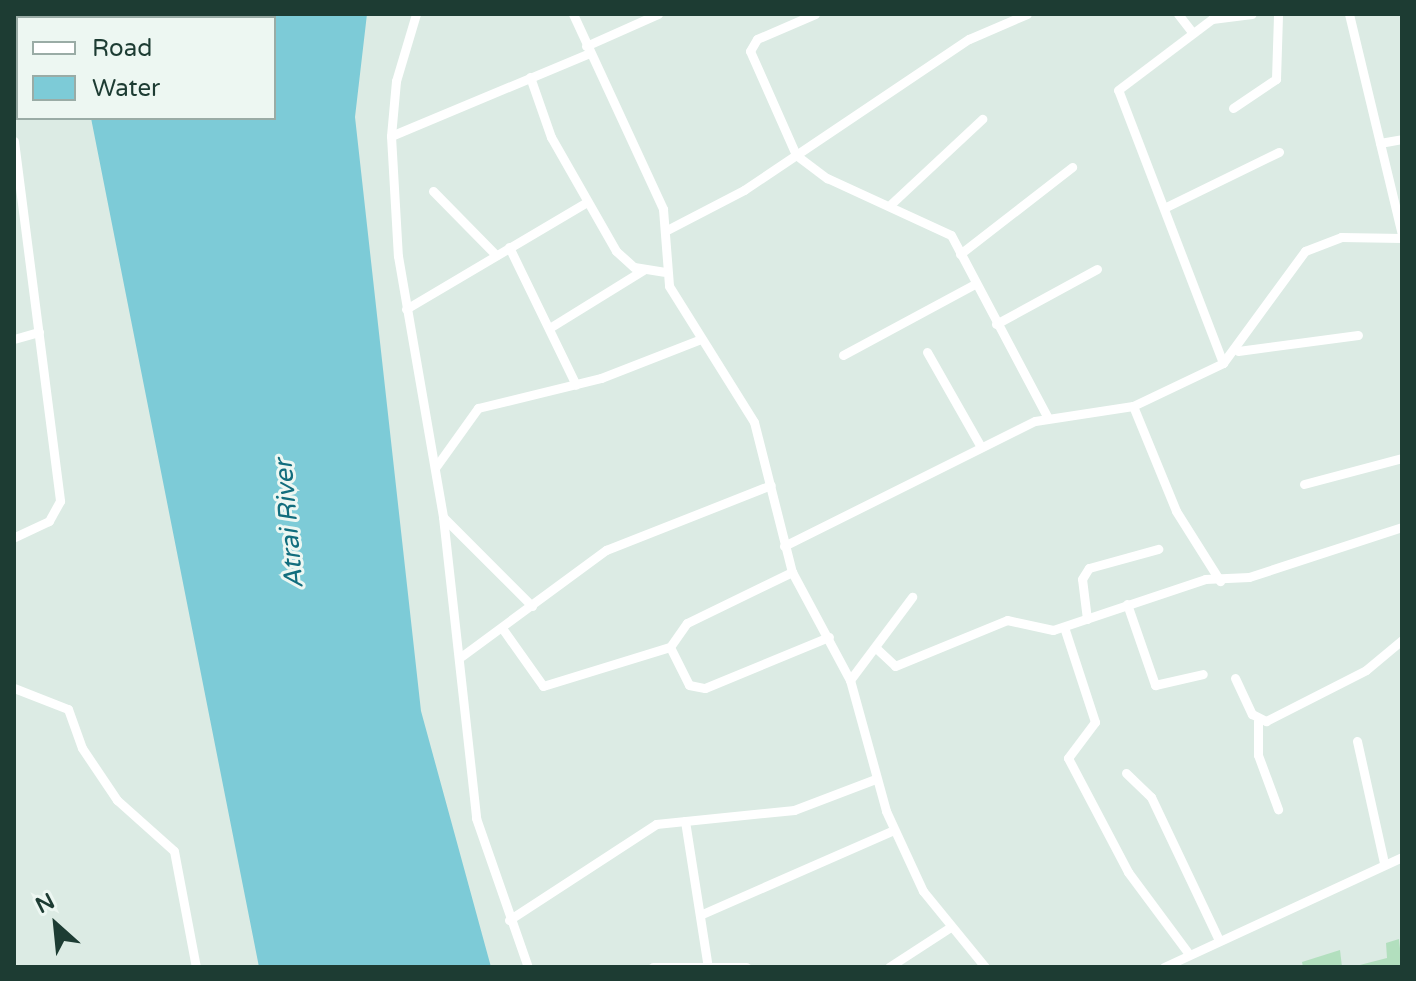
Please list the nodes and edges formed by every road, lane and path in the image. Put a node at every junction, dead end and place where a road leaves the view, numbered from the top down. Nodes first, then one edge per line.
1 (416, 14) edge
2 (573, 14) edge
3 (658, 14) edge
4 (815, 14) edge
5 (1027, 14) edge
6 (1178, 14) edge
7 (1252, 14) edge
8 (1278, 14) edge
9 (1349, 14) edge
10 (1001, 19) edge
11 (1193, 33) junction
12 (588, 49) junction
13 (530, 77) junction
14 (1233, 108) dead end
15 (982, 119) dead end
16 (391, 136) junction
17 (1402, 139) edge
18 (14, 141) edge
19 (1380, 143) junction
20 (1279, 152) dead end
21 (796, 155) junction
22 (1072, 167) dead end
23 (433, 191) dead end
24 (587, 202) junction
25 (891, 204) junction
26 (1164, 208) junction
27 (665, 231) junction
28 (1402, 236) edge
29 (509, 247) junction
30 (960, 254) junction
31 (496, 255) junction
32 (645, 269) junction
33 (1097, 269) dead end
34 (664, 272) junction
35 (975, 284) junction
36 (406, 309) junction
37 (996, 324) junction
38 (551, 327) junction
39 (39, 332) junction
40 (1358, 335) dead end
41 (14, 339) edge
42 (701, 339) junction
43 (1238, 351) junction
44 (927, 352) dead end
45 (843, 355) dead end
46 (1223, 363) junction
47 (576, 385) junction
48 (1133, 406) junction
49 (1047, 416) junction
50 (981, 447) junction
51 (1402, 458) edge
52 (435, 468) junction
53 (1304, 484) dead end
54 (771, 485) junction
55 (443, 517) junction
56 (1402, 527) edge
57 (14, 537) edge
58 (784, 546) junction
59 (1158, 549) dead end
60 (792, 572) junction
61 (1220, 581) junction
62 (912, 597) dead end
63 (1127, 604) junction
64 (532, 606) junction
65 (1087, 619) junction
66 (1064, 627) junction
67 (502, 628) junction
68 (829, 637) junction
69 (1402, 640) edge
70 (670, 647) junction
71 (876, 648) junction
72 (462, 656) junction
73 (1203, 674) dead end
74 (1235, 678) dead end
75 (850, 680) junction
76 (14, 688) edge
77 (1258, 721) junction
78 (1357, 741) dead end
79 (1126, 773) dead end
80 (873, 780) junction
81 (1278, 809) dead end
82 (685, 821) junction
83 (894, 830) junction
84 (1402, 857) edge
85 (1384, 863) junction
86 (700, 915) junction
87 (509, 920) junction
88 (949, 928) junction
89 (1219, 940) junction
90 (1189, 954) junction
91 (707, 962) junction
92 (196, 967) edge
93 (528, 967) edge
94 (653, 967) edge
95 (746, 967) edge
96 (889, 967) edge
97 (985, 967) edge
98 (1164, 967) edge

1 - 16 street
2 - 12 street
3 - 12 street
4 - 21 street
5 - 10 street
6 - 11 street
7 - 11 street
8 - 14 street
9 - 19 street
10 - 21 street
11 - 26 street
12 - 13 street
12 - 27 street
13 - 16 street
13 - 24 street
15 - 25 street
16 - 36 street
17 - 19 street
18 - 39 street
19 - 28 street
20 - 26 street
21 - 25 street
21 - 27 street
22 - 30 street
23 - 31 street
24 - 29 street
24 - 32 street
25 - 30 street
26 - 46 street
27 - 34 street
28 - 43 street
29 - 31 street
29 - 38 street
30 - 35 street
31 - 36 street
32 - 34 street
32 - 38 street
33 - 37 street
34 - 42 street
35 - 37 street
35 - 45 street
36 - 52 street
37 - 49 street
38 - 47 street
39 - 41 street
39 - 57 street
40 - 43 street
42 - 47 street
42 - 54 street
43 - 46 street
44 - 50 street
46 - 48 street
47 - 52 street
48 - 49 street
48 - 61 street
49 - 50 street
50 - 58 street
51 - 53 street
52 - 55 street
54 - 58 street
54 - 64 street
55 - 64 street
55 - 72 street
56 - 61 street
58 - 60 street
59 - 65 street
60 - 68 street
60 - 70 street
61 - 63 street
62 - 71 street
63 - 65 street
63 - 73 street
64 - 67 street
65 - 66 street
66 - 71 street
66 - 90 street
67 - 70 street
67 - 72 street
68 - 70 street
68 - 75 street
69 - 77 street
71 - 75 street
72 - 87 street
74 - 77 street
75 - 80 street
76 - 92 street
77 - 81 street
78 - 85 street
79 - 89 street
80 - 82 street
80 - 83 street
82 - 86 street
82 - 87 street
83 - 86 street
83 - 88 street
84 - 85 street
85 - 89 street
86 - 91 street
87 - 93 street
88 - 96 street
88 - 97 street
89 - 90 street
90 - 98 street
91 - 94 street
91 - 95 street

